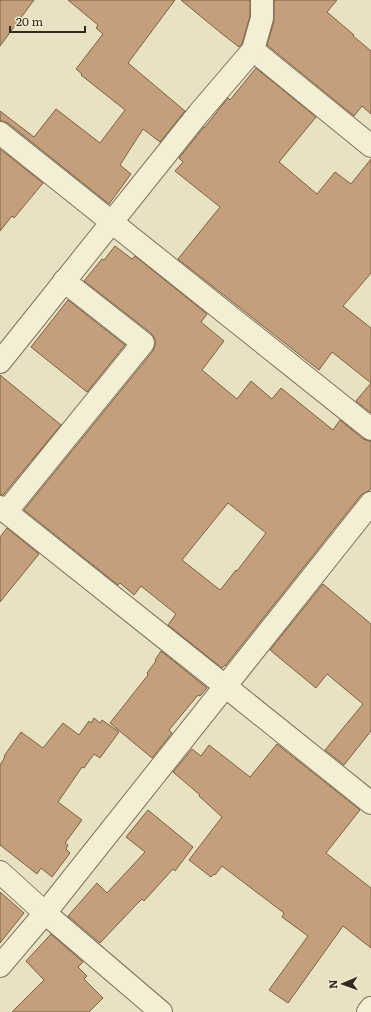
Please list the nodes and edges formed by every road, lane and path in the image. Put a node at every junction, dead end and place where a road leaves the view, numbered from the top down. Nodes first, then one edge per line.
1 (262, 0) edge
2 (253, 50) junction
3 (0, 133) edge
4 (371, 146) edge
5 (112, 221) junction
6 (64, 281) junction
7 (0, 362) edge
8 (371, 429) edge
9 (371, 503) edge
10 (3, 509) edge
11 (225, 686) junction
12 (371, 803) edge
13 (0, 872) edge
14 (45, 913) junction
15 (0, 966) edge
16 (371, 1008) edge
17 (161, 1012) edge
18 (368, 1012) edge

1 - 2 street
2 - 4 street
2 - 5 street
3 - 5 street
5 - 6 street
5 - 8 street
6 - 7 street
6 - 10 street
9 - 11 street
10 - 11 street
11 - 12 street
11 - 14 street
13 - 14 street
14 - 15 street
14 - 17 street
16 - 18 street

